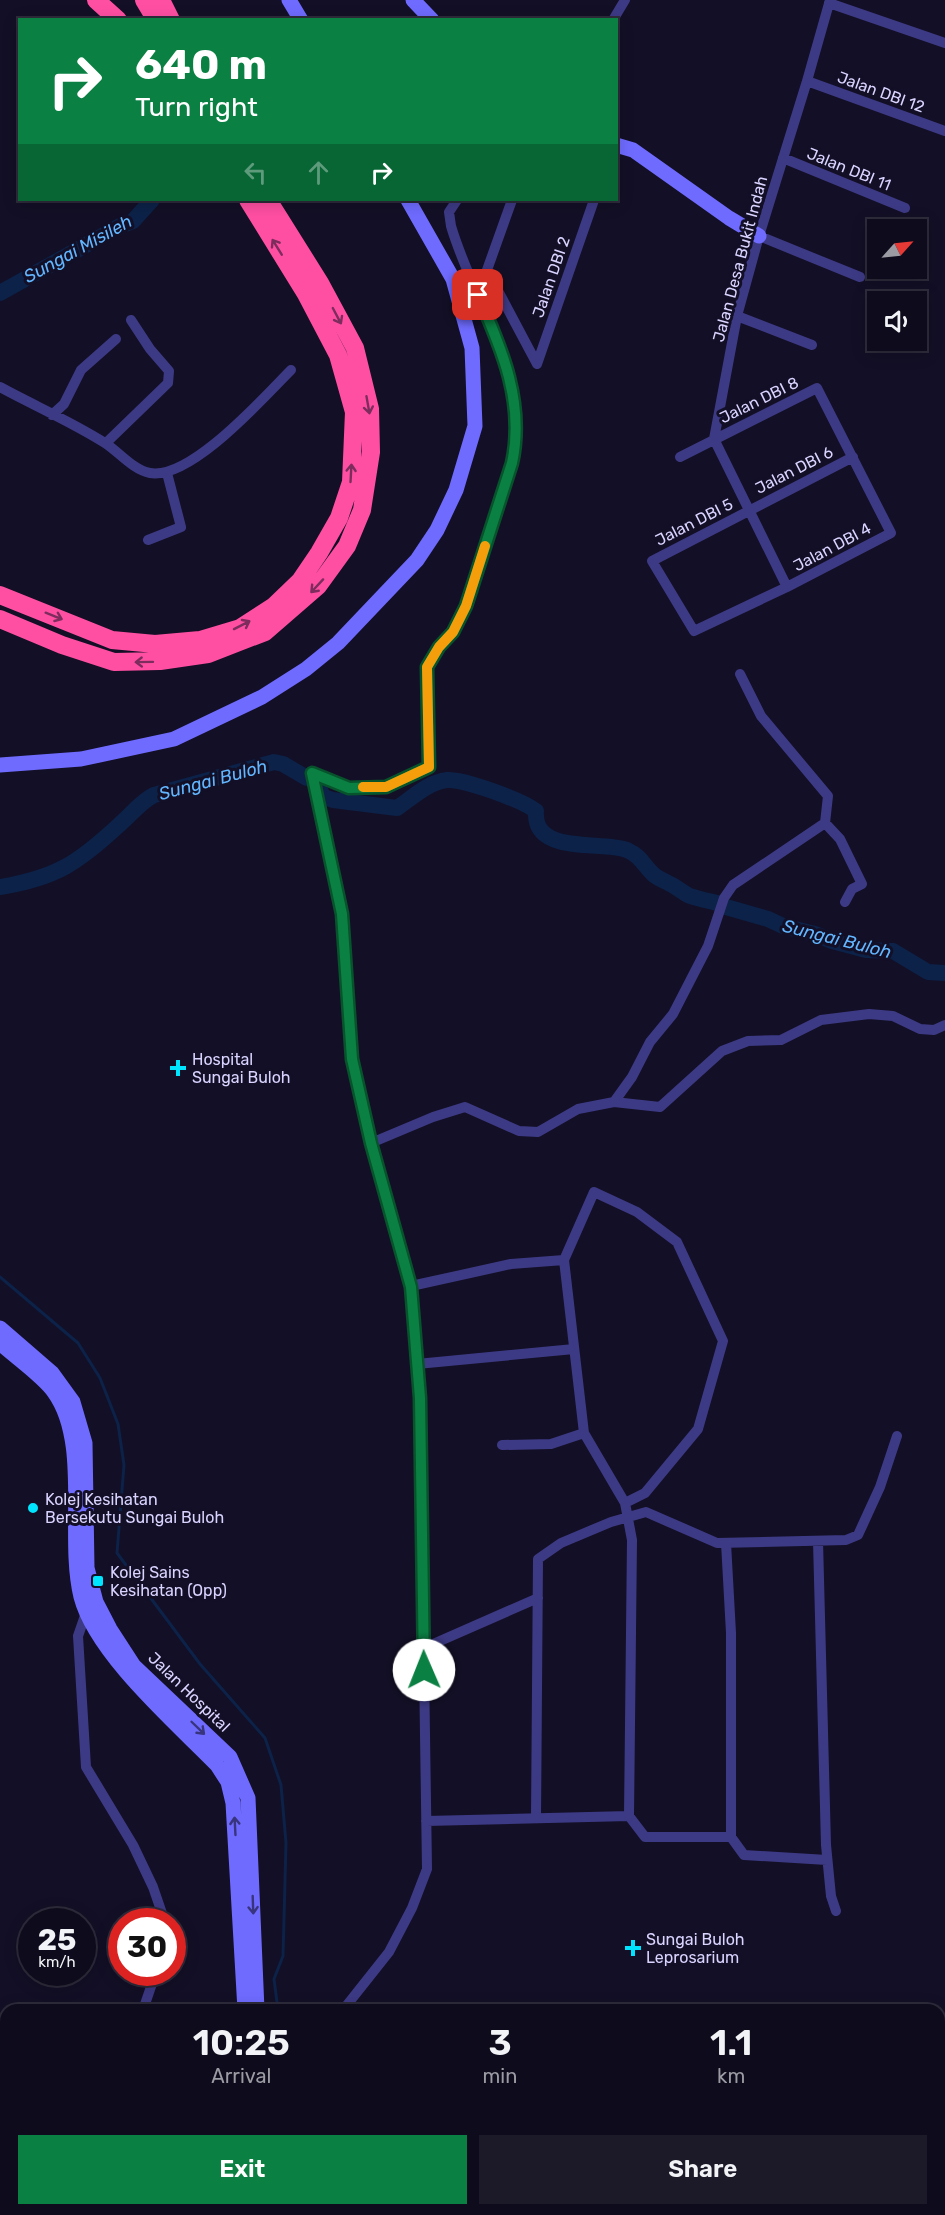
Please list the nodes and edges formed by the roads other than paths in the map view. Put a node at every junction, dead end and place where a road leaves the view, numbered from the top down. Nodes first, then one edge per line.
1 (96, 0) edge
2 (131, 0) edge
3 (144, 0) edge
4 (160, 0) edge
5 (289, 0) edge
6 (414, 0) edge
7 (625, 0) edge
8 (829, 1) edge
9 (116, 18) edge
10 (142, 18) edge
11 (155, 18) edge
12 (170, 18) edge
13 (300, 18) edge
14 (430, 18) edge
15 (615, 18) edge
16 (945, 43) edge
17 (807, 81) junction
18 (945, 131) edge
19 (618, 146) edge
20 (783, 158) junction
21 (249, 201) edge
22 (269, 201) edge
23 (409, 201) edge
24 (456, 201) edge
25 (512, 201) edge
26 (594, 201) edge
27 (904, 208) dead end
28 (759, 236) junction
29 (860, 277) dead end
30 (313, 289) junction
31 (737, 316) junction
32 (131, 320) dead end
33 (116, 339) dead end
34 (812, 345) dead end
35 (347, 351) junction
36 (291, 370) dead end
37 (0, 387) edge
38 (52, 415) junction
39 (714, 439) junction
40 (106, 443) junction
41 (680, 457) dead end
42 (853, 457) junction
43 (166, 473) junction
44 (749, 510) junction
45 (147, 540) dead end
46 (652, 561) joint
47 (787, 587) junction
48 (0, 595) edge
49 (0, 619) edge
50 (740, 674) dead end
51 (0, 765) edge
52 (825, 823) junction
53 (845, 902) dead end
54 (945, 1025) edge
55 (614, 1102) junction
56 (371, 1143) junction
57 (564, 1260) junction
58 (411, 1287) junction
59 (0, 1328) edge
60 (0, 1343) edge
61 (574, 1349) junction
62 (417, 1364) junction
63 (584, 1433) junction
64 (897, 1436) dead end
65 (501, 1445) dead end
66 (625, 1503) junction
67 (629, 1517) junction
68 (818, 1541) junction
69 (726, 1543) junction
70 (538, 1598) junction
71 (92, 1606) junction
72 (424, 1648) junction
73 (629, 1816) junction
74 (536, 1818) junction
75 (426, 1821) junction
76 (732, 1837) junction
77 (827, 1860) junction
78 (160, 1908) edge
79 (836, 1911) dead end
80 (151, 1986) edge
81 (145, 2004) edge
82 (245, 2004) edge
83 (257, 2004) edge
84 (348, 2004) edge

1 - 9 highway
2 - 10 highway
3 - 11 highway
4 - 12 highway
5 - 13 main road
6 - 14 main road
7 - 15 street
8 - 16 street
8 - 17 street, Jalan Desa Bukit Indah
17 - 18 street, Jalan DBI 12
17 - 20 street, Jalan Desa Bukit Indah
19 - 28 main road
20 - 27 street, Jalan DBI 11
20 - 28 street, Jalan Desa Bukit Indah
30 -> 21 highway
22 - 30 highway
23 - 51 main road
24 - 56 street
25 - 26 street, Jalan DBI 2
28 - 29 street
28 - 31 street, Jalan Desa Bukit Indah
30 - 35 highway
31 - 34 street
31 - 39 street, Jalan Desa Bukit Indah
32 - 40 street
33 - 38 street
48 -> 35 highway
35 -> 49 highway
36 - 43 street
37 - 38 street
38 - 40 street
39 - 41 street, Jalan DBI 8
39 - 42 street, Jalan DBI 8
39 - 44 street
40 - 43 street
42 - 44 street, Jalan DBI 6
42 - 47 street, Jalan DBI 4
43 - 45 street
44 - 46 street, Jalan DBI 5
44 - 47 street
46 - 47 street, Jalan DBI 4
50 - 52 street
52 - 53 street
52 - 55 street
54 - 55 street
55 - 56 street
56 - 58 street
57 - 58 street
57 - 61 street
57 - 66 street
58 - 62 street
59 - 71 main road, Jalan Hospital
60 - 71 main road, Jalan Hospital
61 - 62 street
61 - 63 street
62 - 72 street
63 - 65 street
63 - 66 street
64 - 68 street
66 - 67 street
67 - 69 street
67 - 70 street
67 - 73 street
68 - 69 street
68 - 77 street
69 - 76 street
70 - 72 street
70 - 74 street
71 - 78 street
82 -> 71 main road, Jalan Hospital
71 -> 83 main road, Jalan Hospital
72 - 75 street
73 - 74 street
73 - 76 street
74 - 75 street
75 - 84 street
76 - 77 street
77 - 79 street
80 - 81 street

